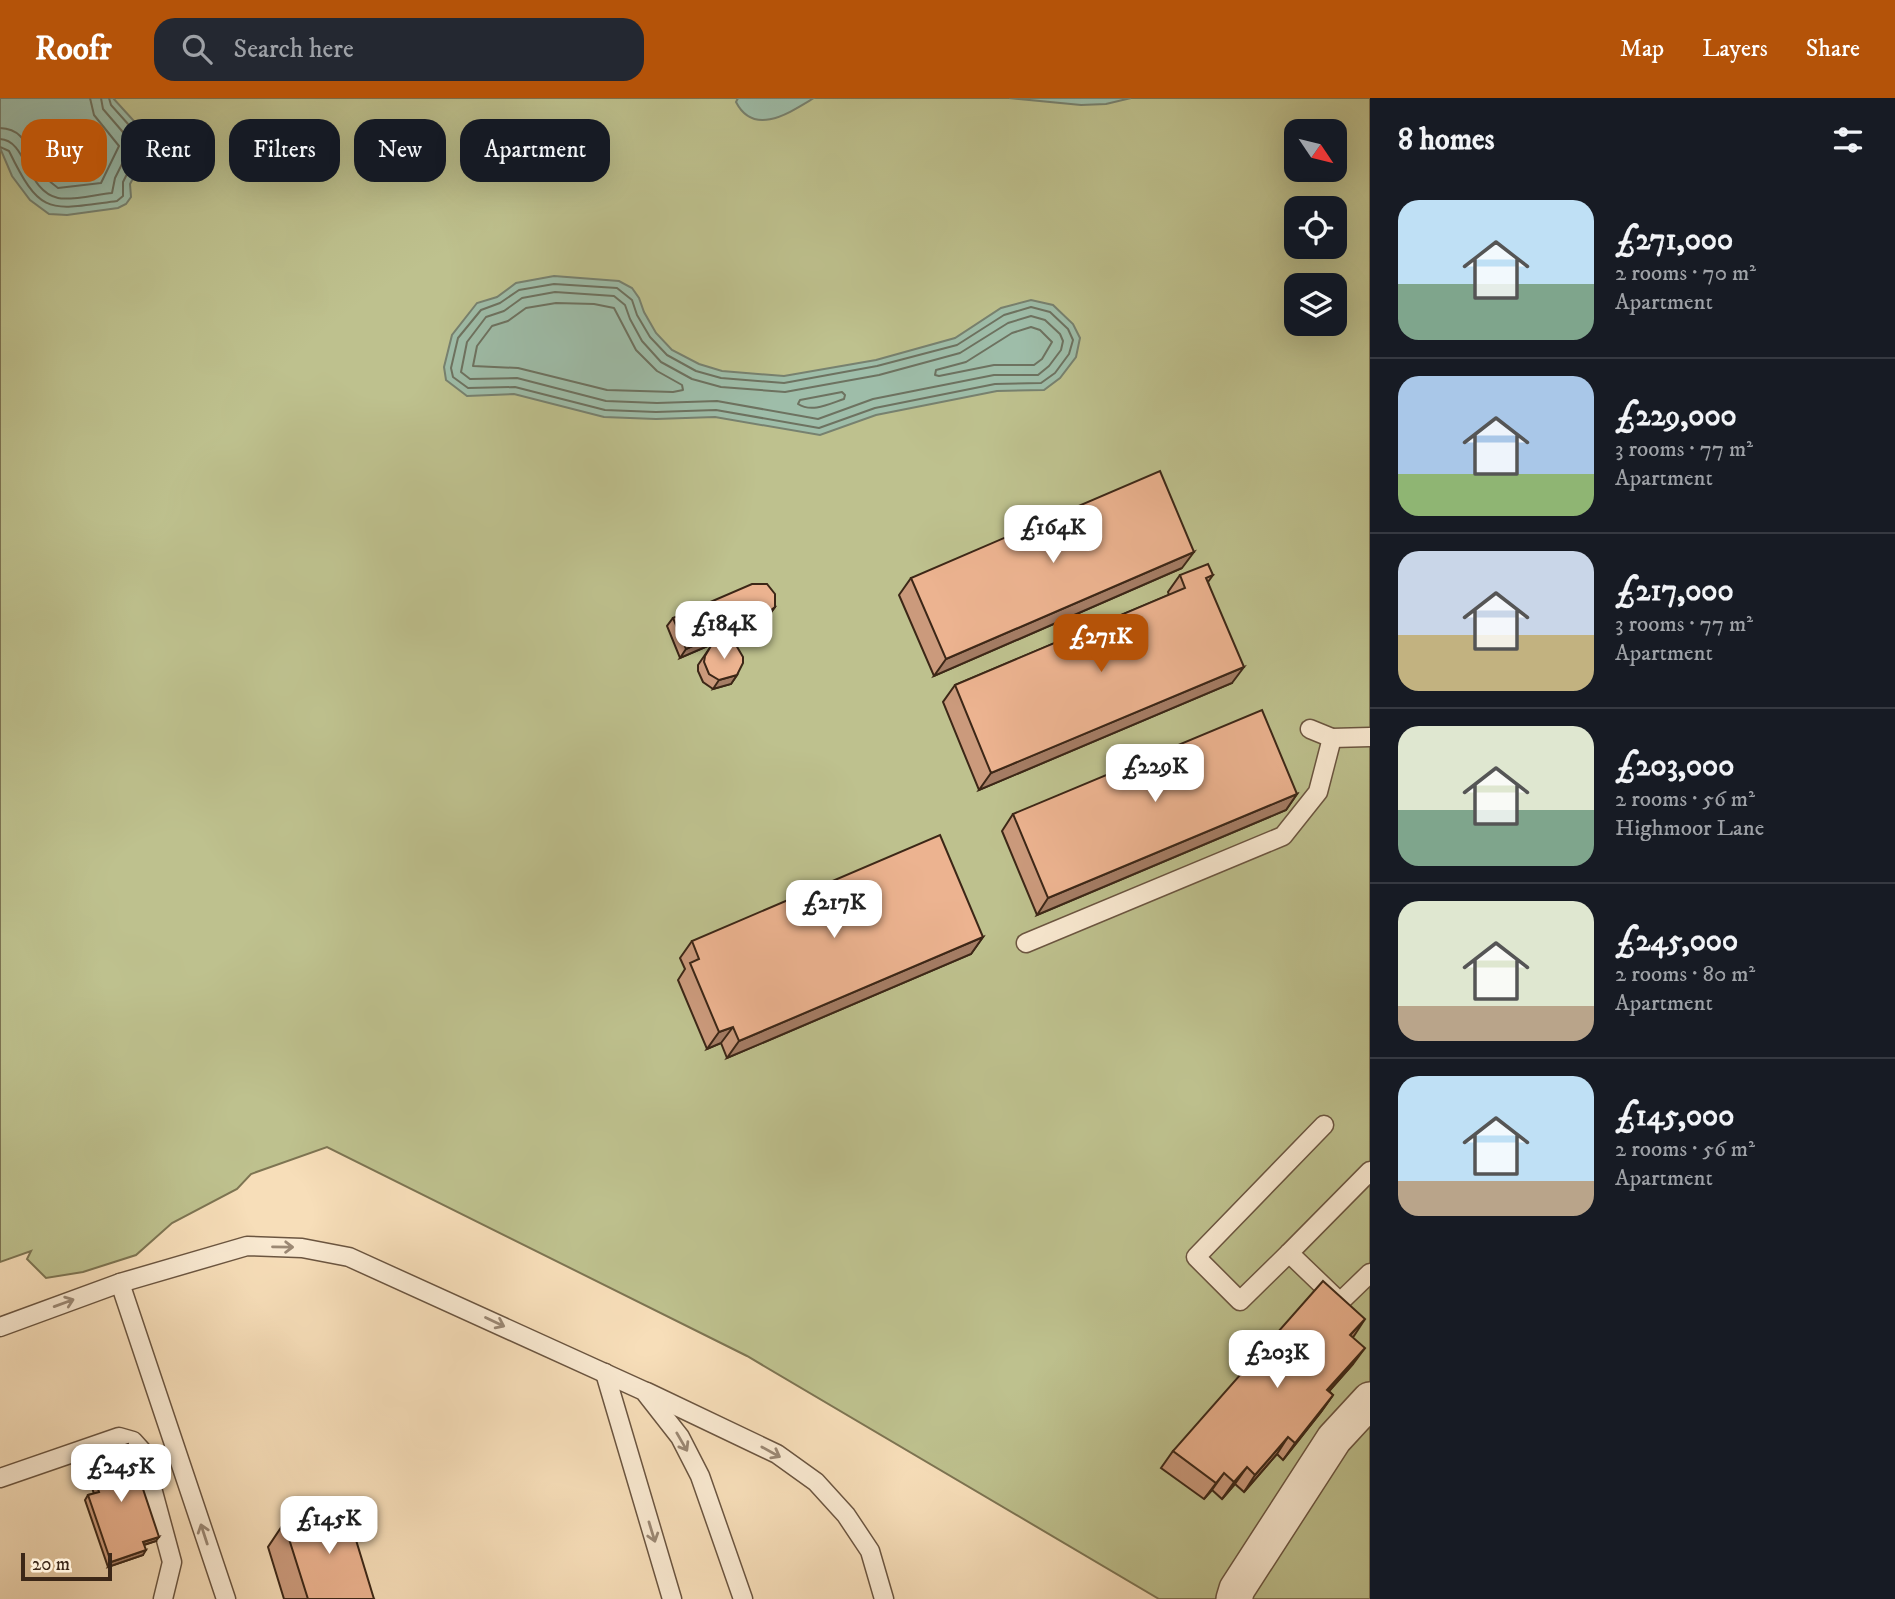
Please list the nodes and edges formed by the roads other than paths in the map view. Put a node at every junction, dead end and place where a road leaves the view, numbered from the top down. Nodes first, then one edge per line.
1 (1310, 729) dead end
2 (1370, 737) edge
3 (1332, 738) junction
4 (1026, 943) dead end
5 (1324, 1125) dead end
6 (1370, 1171) edge
7 (1289, 1254) junction
8 (1370, 1273) edge
9 (120, 1283) junction
10 (0, 1327) edge
11 (605, 1373) junction
12 (644, 1391) junction
13 (1370, 1400) edge
14 (0, 1478) edge
15 (163, 1599) edge
16 (226, 1599) edge
17 (672, 1599) edge
18 (743, 1599) edge
19 (884, 1599) edge
20 (1234, 1599) edge

1 - 3 lane
2 - 3 lane
3 - 4 lane
5 - 7 lane
6 - 7 lane
7 - 8 lane
10 -> 9 lane
9 -> 11 lane
16 -> 9 lane
11 - 12 lane
11 -> 17 lane
12 -> 18 lane
12 -> 19 lane
13 - 20 street
14 - 15 lane

